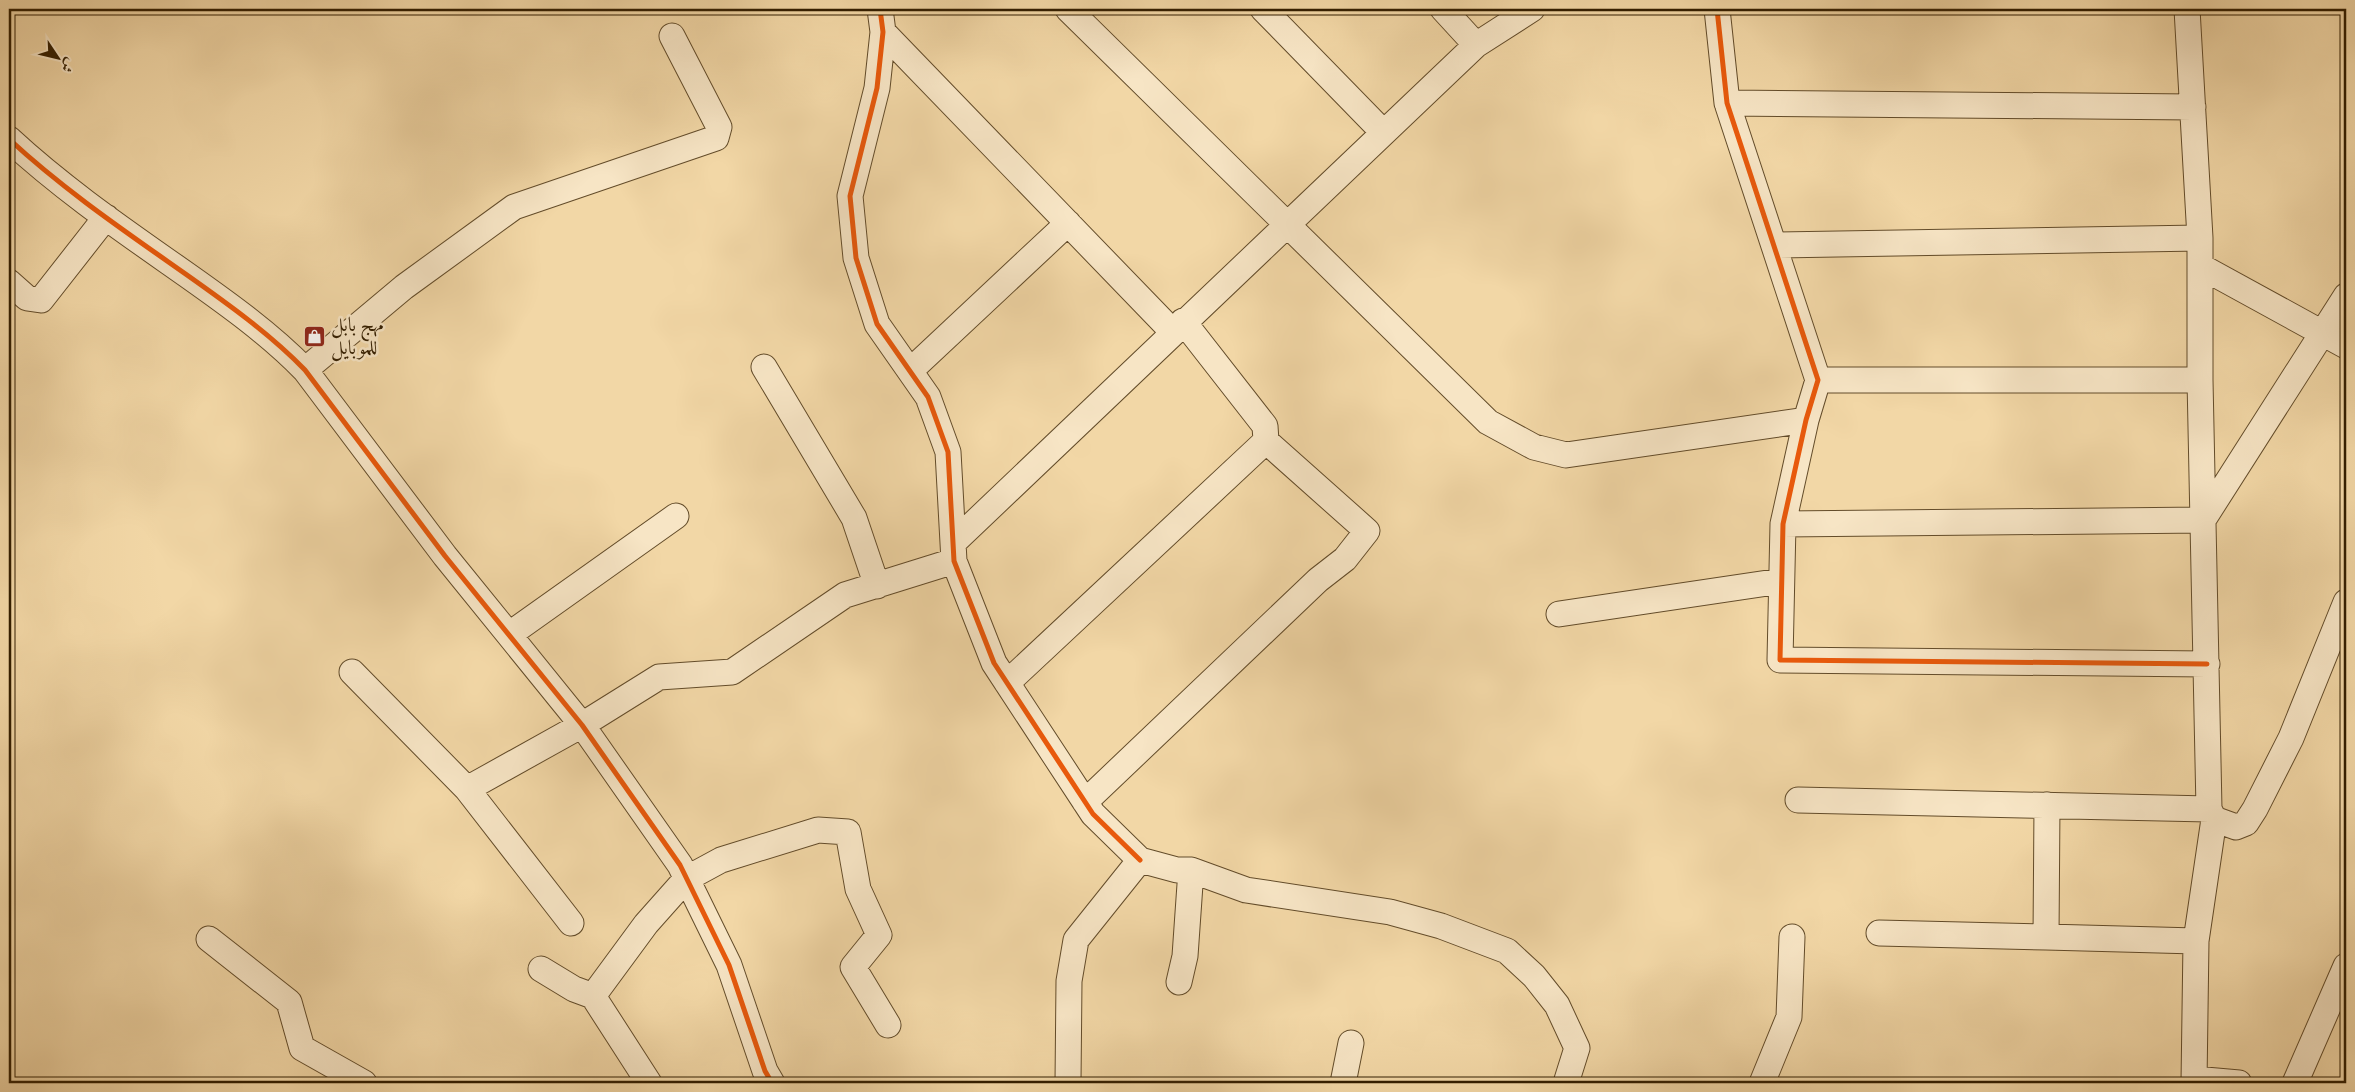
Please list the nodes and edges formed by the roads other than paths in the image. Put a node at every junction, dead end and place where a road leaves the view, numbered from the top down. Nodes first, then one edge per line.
1 (1068, 9) edge
2 (1263, 9) edge
3 (1442, 9) edge
4 (1532, 9) edge
5 (1717, 9) edge
6 (2187, 9) edge
7 (881, 20) edge
8 (672, 36) dead end
9 (1476, 45) junction
10 (1727, 103) junction
11 (2193, 107) junction
12 (1383, 132) junction
13 (9, 139) edge
14 (106, 217) junction
15 (1068, 223) junction
16 (1287, 224) junction
17 (2200, 238) junction
18 (1775, 245) junction
19 (2200, 266) junction
20 (9, 282) edge
21 (2346, 296) edge
22 (1178, 327) junction
23 (2322, 332) junction
24 (2346, 346) edge
25 (764, 368) dead end
26 (306, 370) junction
27 (910, 371) junction
28 (1818, 380) junction
29 (2200, 380) junction
30 (1806, 420) junction
31 (1266, 441) junction
32 (676, 516) dead end
33 (2203, 520) junction
34 (1783, 524) junction
35 (954, 552) junction
36 (1782, 581) junction
37 (877, 586) junction
38 (2346, 602) edge
39 (1559, 614) dead end
40 (510, 634) junction
41 (2207, 664) junction
42 (352, 672) dead end
43 (1007, 683) junction
44 (582, 725) junction
45 (467, 789) junction
46 (1798, 800) dead end
47 (1085, 802) junction
48 (2047, 805) junction
49 (2211, 814) junction
50 (1140, 860) junction
51 (1191, 870) junction
52 (686, 880) junction
53 (571, 923) dead end
54 (1879, 933) dead end
55 (1792, 937) dead end
56 (2046, 937) junction
57 (209, 939) dead end
58 (2196, 941) junction
59 (2346, 966) edge
60 (541, 969) dead end
61 (1179, 982) dead end
62 (593, 996) junction
63 (888, 1025) dead end
64 (1352, 1043) dead end
65 (2194, 1081) edge
66 (364, 1083) edge
67 (650, 1083) edge
68 (772, 1083) edge
69 (1068, 1083) edge
70 (1343, 1083) edge
71 (1566, 1083) edge
72 (1762, 1083) edge
73 (2239, 1083) edge
74 (2295, 1083) edge

1 - 16 street
2 - 12 street
3 - 9 street
4 - 9 street
5 - 10 street
6 - 11 street
7 - 15 street
7 - 27 street
8 - 26 street
9 - 12 street
10 - 11 street
10 - 18 street
11 - 17 street
12 - 16 street
13 - 14 street
14 - 20 street
14 - 26 street
15 - 22 street
15 - 27 street
16 - 22 street
16 - 30 street
17 - 18 street
17 - 19 street
18 - 28 street
19 - 23 street
19 - 29 street
21 - 23 street
22 - 31 street
22 - 35 street
23 - 24 street
23 - 33 street
25 - 37 street
26 - 40 street
27 - 35 street
28 - 29 street
28 - 30 street
29 - 33 street
30 - 34 street
31 - 43 street
31 - 47 street
32 - 40 street
33 - 34 street
33 - 41 street
34 - 36 street
35 - 37 street
35 - 43 street
36 - 39 street
36 - 41 street
37 - 44 street
38 - 49 street
40 - 44 street
41 - 49 street
42 - 45 street
43 - 47 street
44 - 45 street
44 - 52 street
45 - 53 street
46 - 48 street
47 - 50 street
48 - 49 street
48 - 56 street
49 - 58 street
50 - 51 street
50 - 69 street
51 - 61 street
51 - 71 street
52 - 62 street
52 - 63 street
52 - 68 street
54 - 56 street
55 - 72 street
56 - 58 street
57 - 66 street
58 - 65 street
59 - 74 street
60 - 62 street
62 - 67 street
64 - 70 street
65 - 73 street

